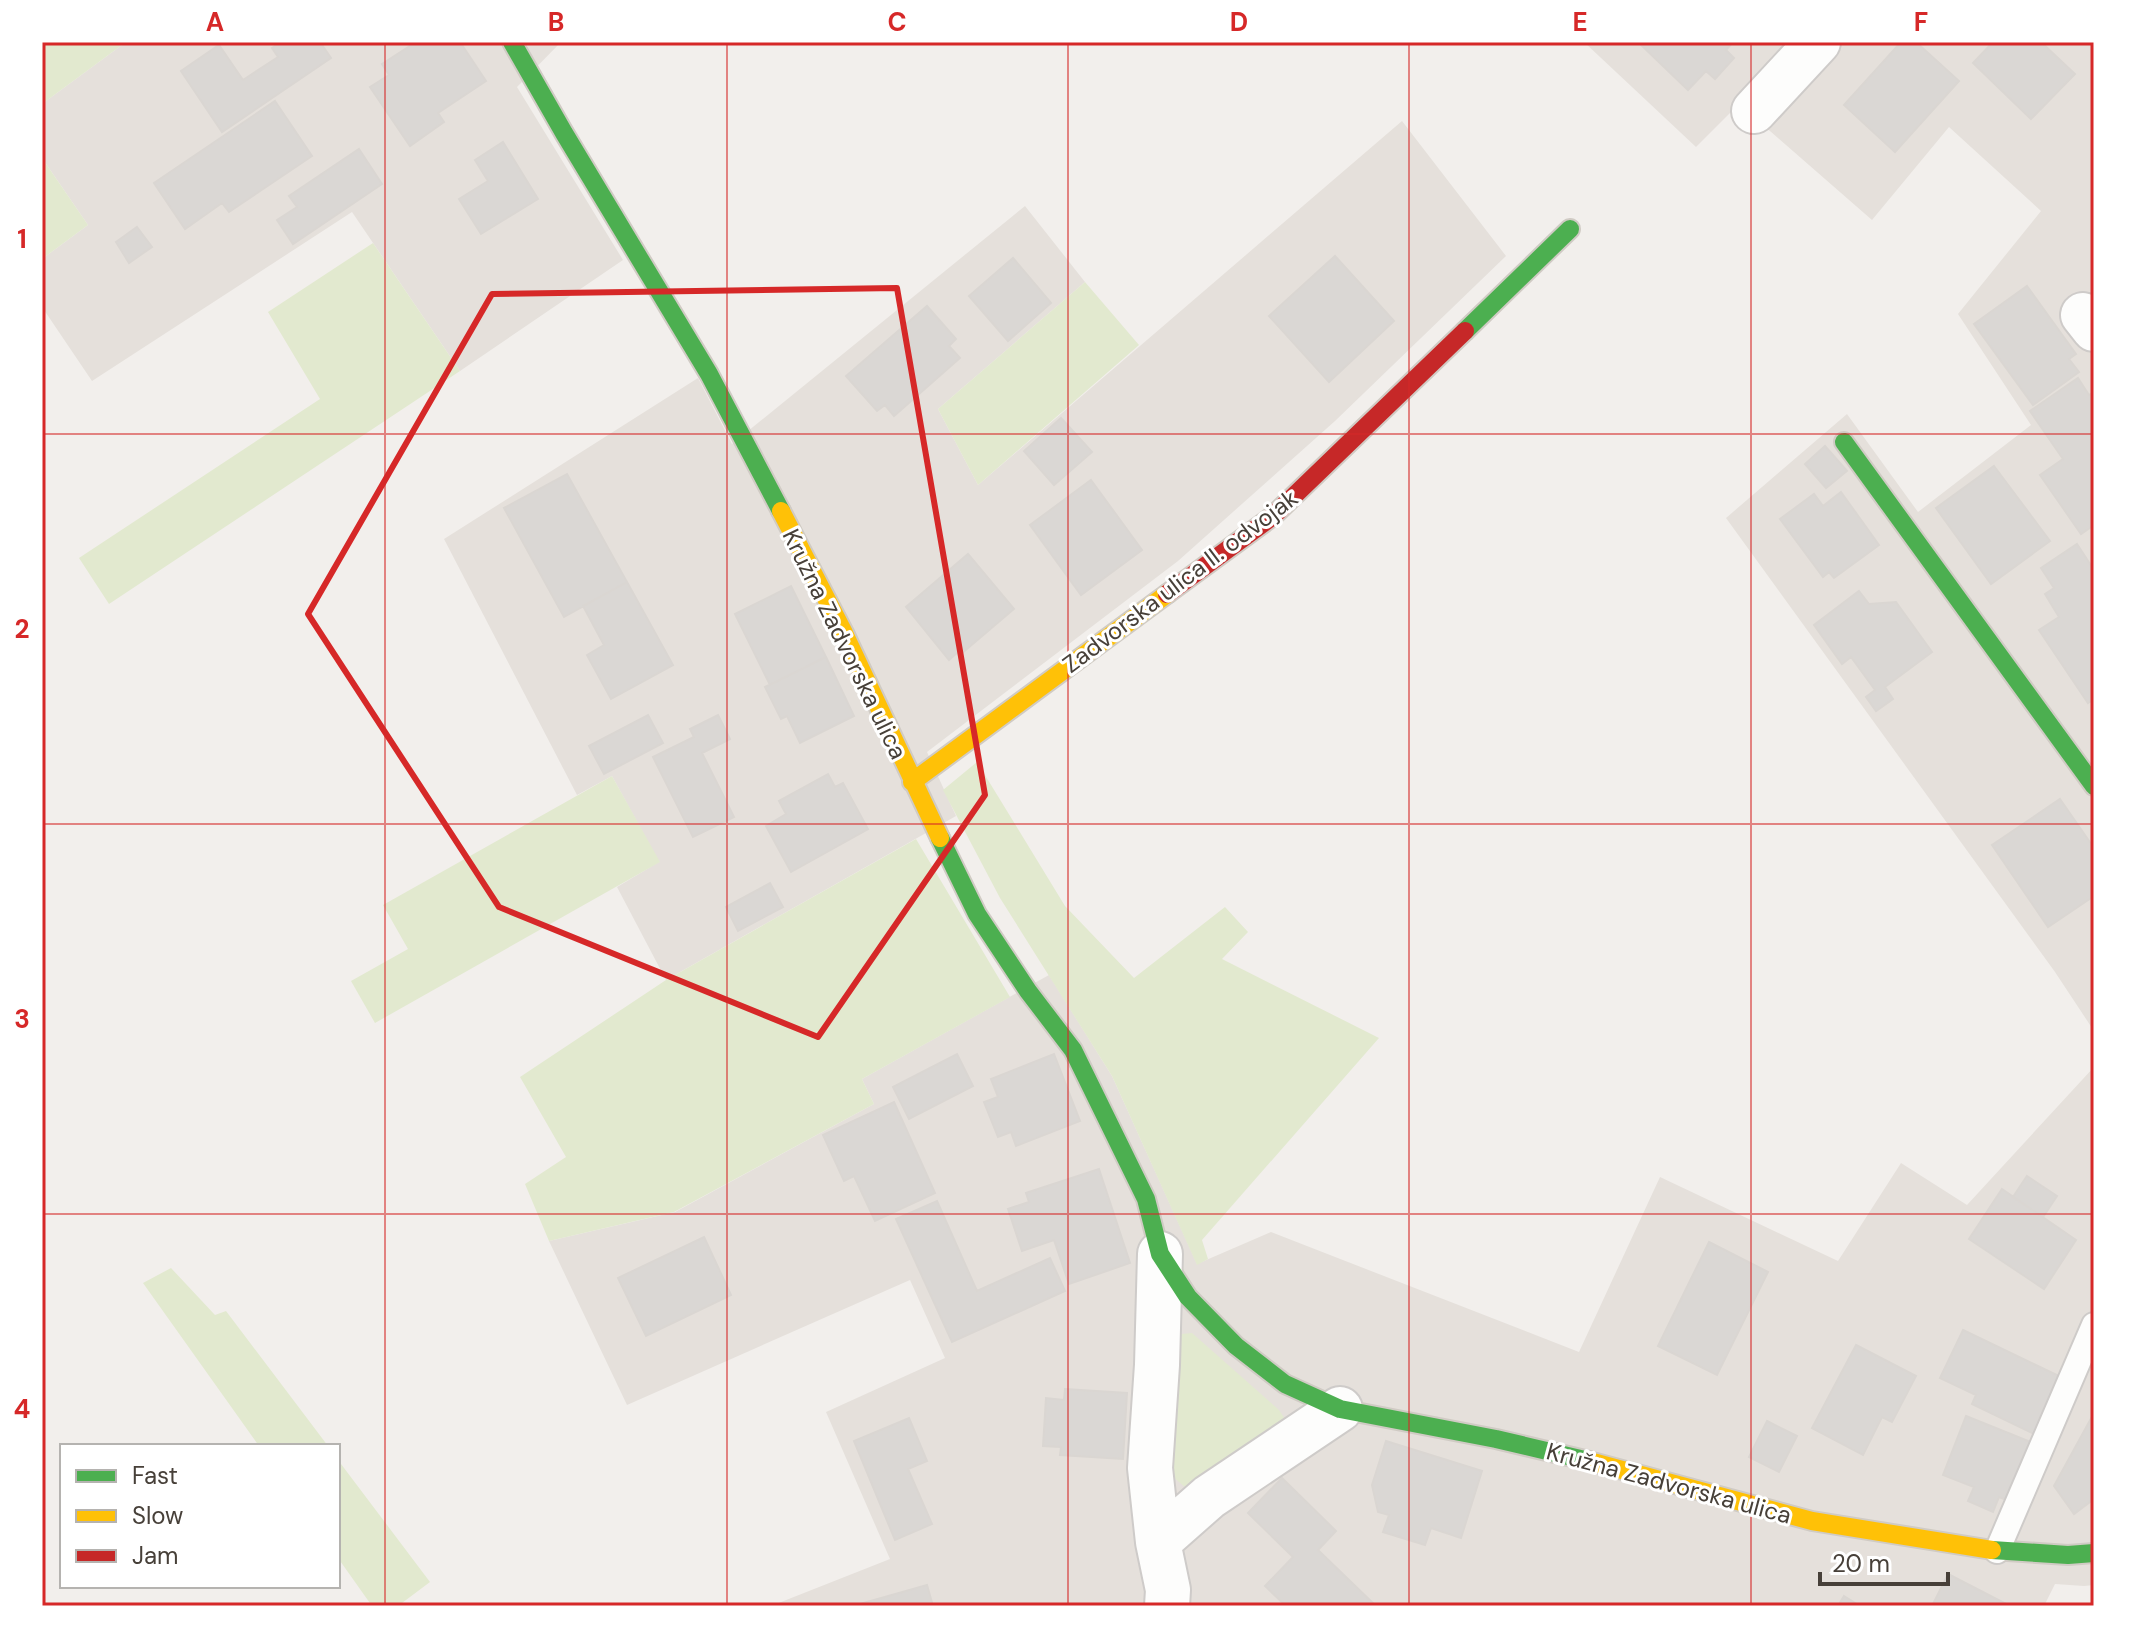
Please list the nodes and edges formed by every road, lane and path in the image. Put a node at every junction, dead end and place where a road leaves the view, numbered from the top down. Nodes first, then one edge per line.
1 (512, 42) edge
2 (1818, 42) edge
3 (1754, 111) dead end
4 (1570, 229) dead end
5 (1844, 442) dead end
6 (912, 782) junction
7 (2094, 786) edge
8 (1160, 1254) junction
9 (2094, 1325) edge
10 (1340, 1409) junction
11 (1158, 1542) junction
12 (1997, 1551) junction
13 (2094, 1553) edge
14 (1177, 1601) edge

1 - 6 street, Kružna Zadvorska ulica
2 - 3 street
4 - 6 street, Zadvorska ulica II. odvojak
5 - 7 street
6 - 8 street, Kružna Zadvorska ulica
8 - 10 street, Kružna Zadvorska ulica
8 - 11 street, Kružna Zadvorska ulica
9 - 12 lane
10 - 11 street
10 - 12 street, Kružna Zadvorska ulica
11 - 14 street, Kružna Zadvorska ulica
12 - 13 street, Kružna Zadvorska ulica

